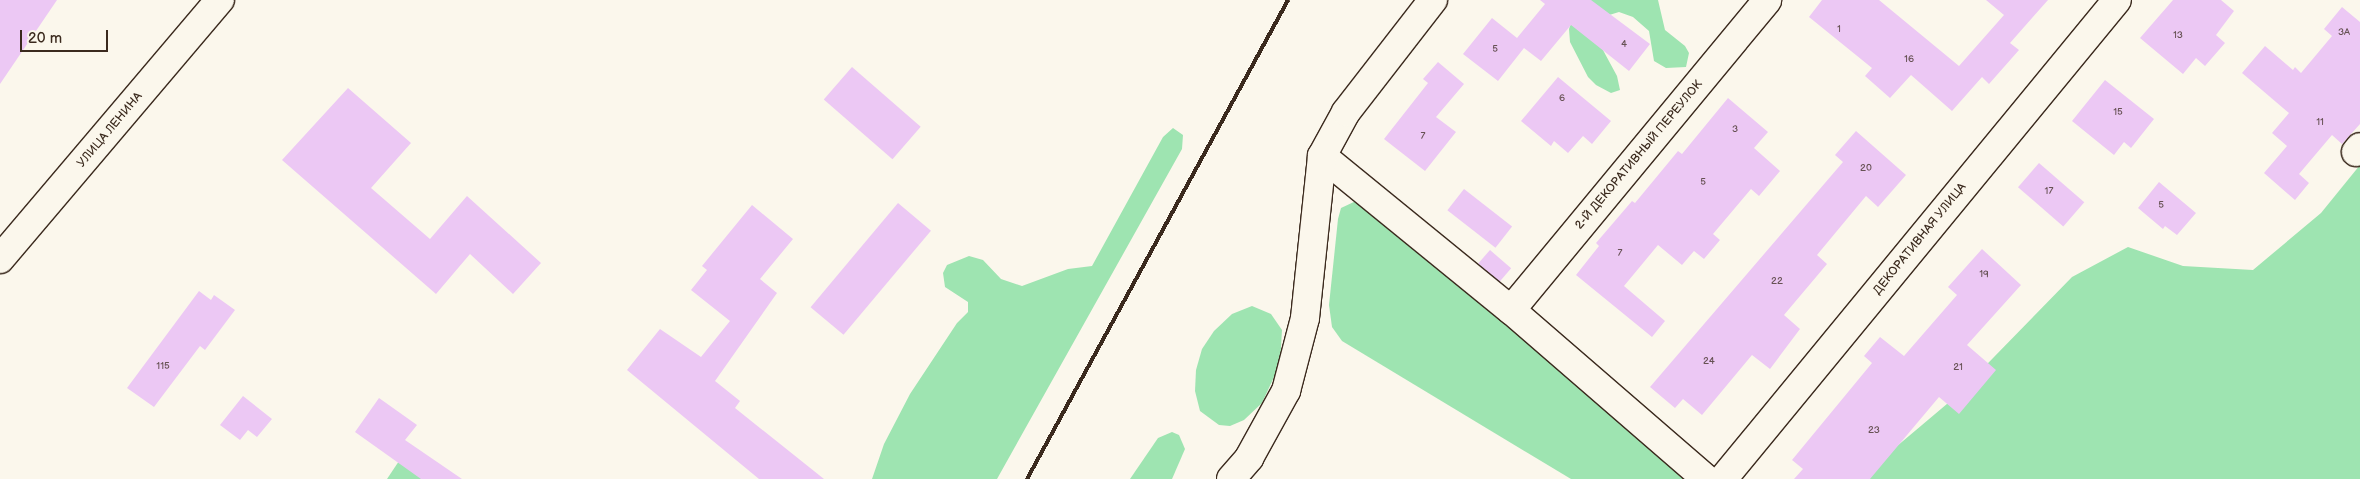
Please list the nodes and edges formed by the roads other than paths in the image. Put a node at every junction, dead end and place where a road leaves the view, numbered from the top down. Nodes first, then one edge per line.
1 (220, 0) edge
2 (1433, 0) edge
3 (1767, 0) edge
4 (2117, 0) edge
5 (1322, 156) junction
6 (0, 259) edge
7 (1511, 310) junction
8 (1231, 479) edge
9 (1706, 479) edge
10 (1723, 479) edge

1 - 6 street, УЛИЦА ЛЕНИНА
2 - 5 street
3 - 7 street, 2-Й ДЕКОРАТИВНЫЙ ПЕРЕУЛОК
4 - 10 street, ДЕКОРАТИВНАЯ УЛИЦА
5 - 7 street
5 - 8 street
7 - 9 street

